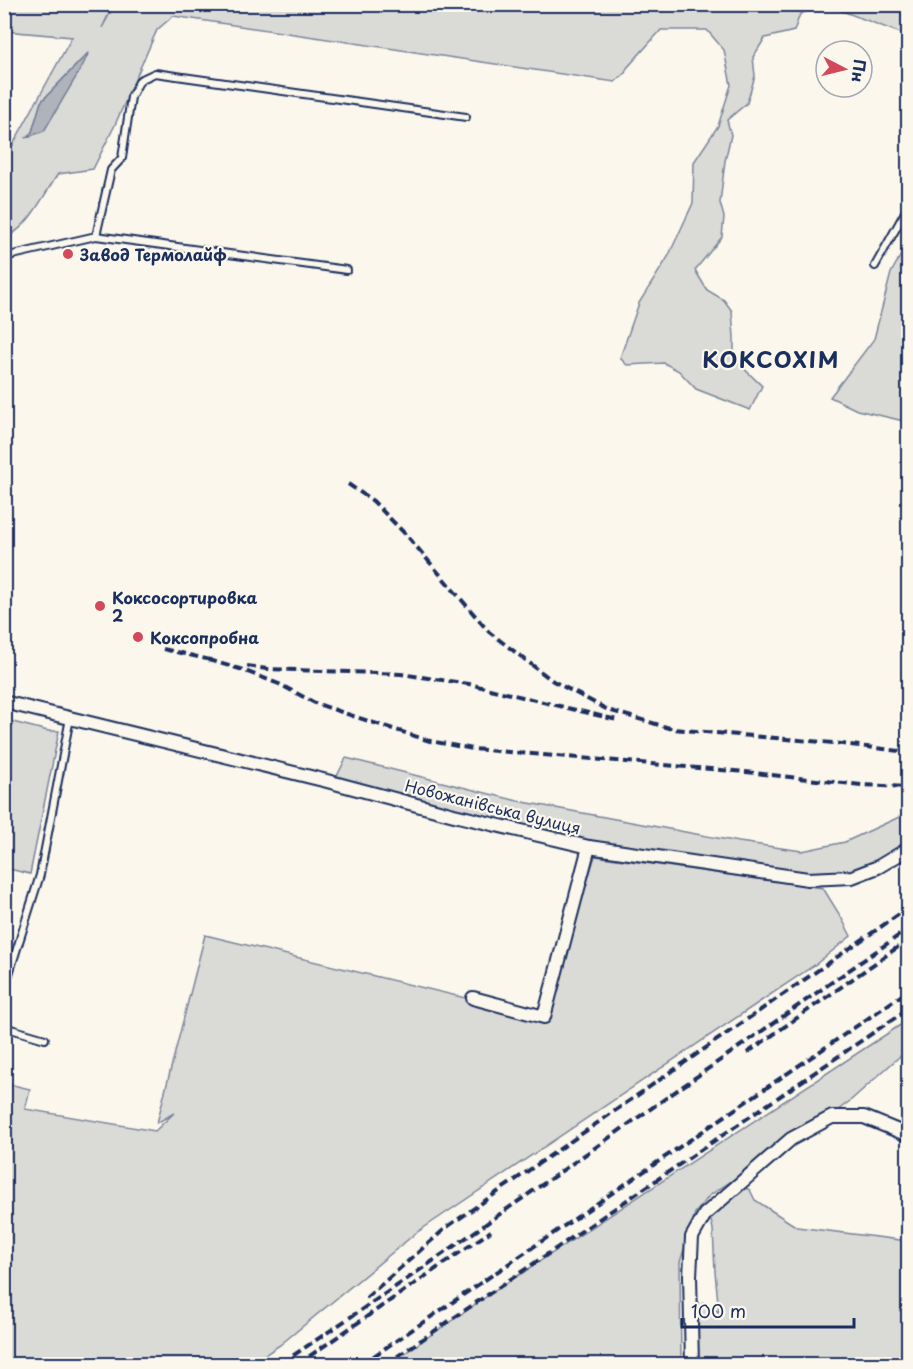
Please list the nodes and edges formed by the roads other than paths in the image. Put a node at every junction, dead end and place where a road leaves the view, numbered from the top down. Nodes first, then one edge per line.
1 (466, 117) dead end
2 (909, 207) edge
3 (96, 236) junction
4 (4, 257) edge
5 (875, 266) dead end
6 (347, 270) dead end
7 (4, 702) edge
8 (70, 718) junction
9 (589, 847) junction
10 (909, 849) edge
11 (4, 990) edge
12 (473, 998) dead end
13 (4, 1027) edge
14 (45, 1040) dead end
15 (909, 1135) edge
16 (692, 1365) edge

1 - 3 lane
2 - 5 lane
3 - 4 lane
3 - 6 lane
7 - 8 street, Новожанівська вулиця
8 - 9 street, Новожанівська вулиця
8 - 11 lane
9 - 10 street, Новожанівська вулиця
9 - 12 street
13 - 14 lane
15 - 16 street

